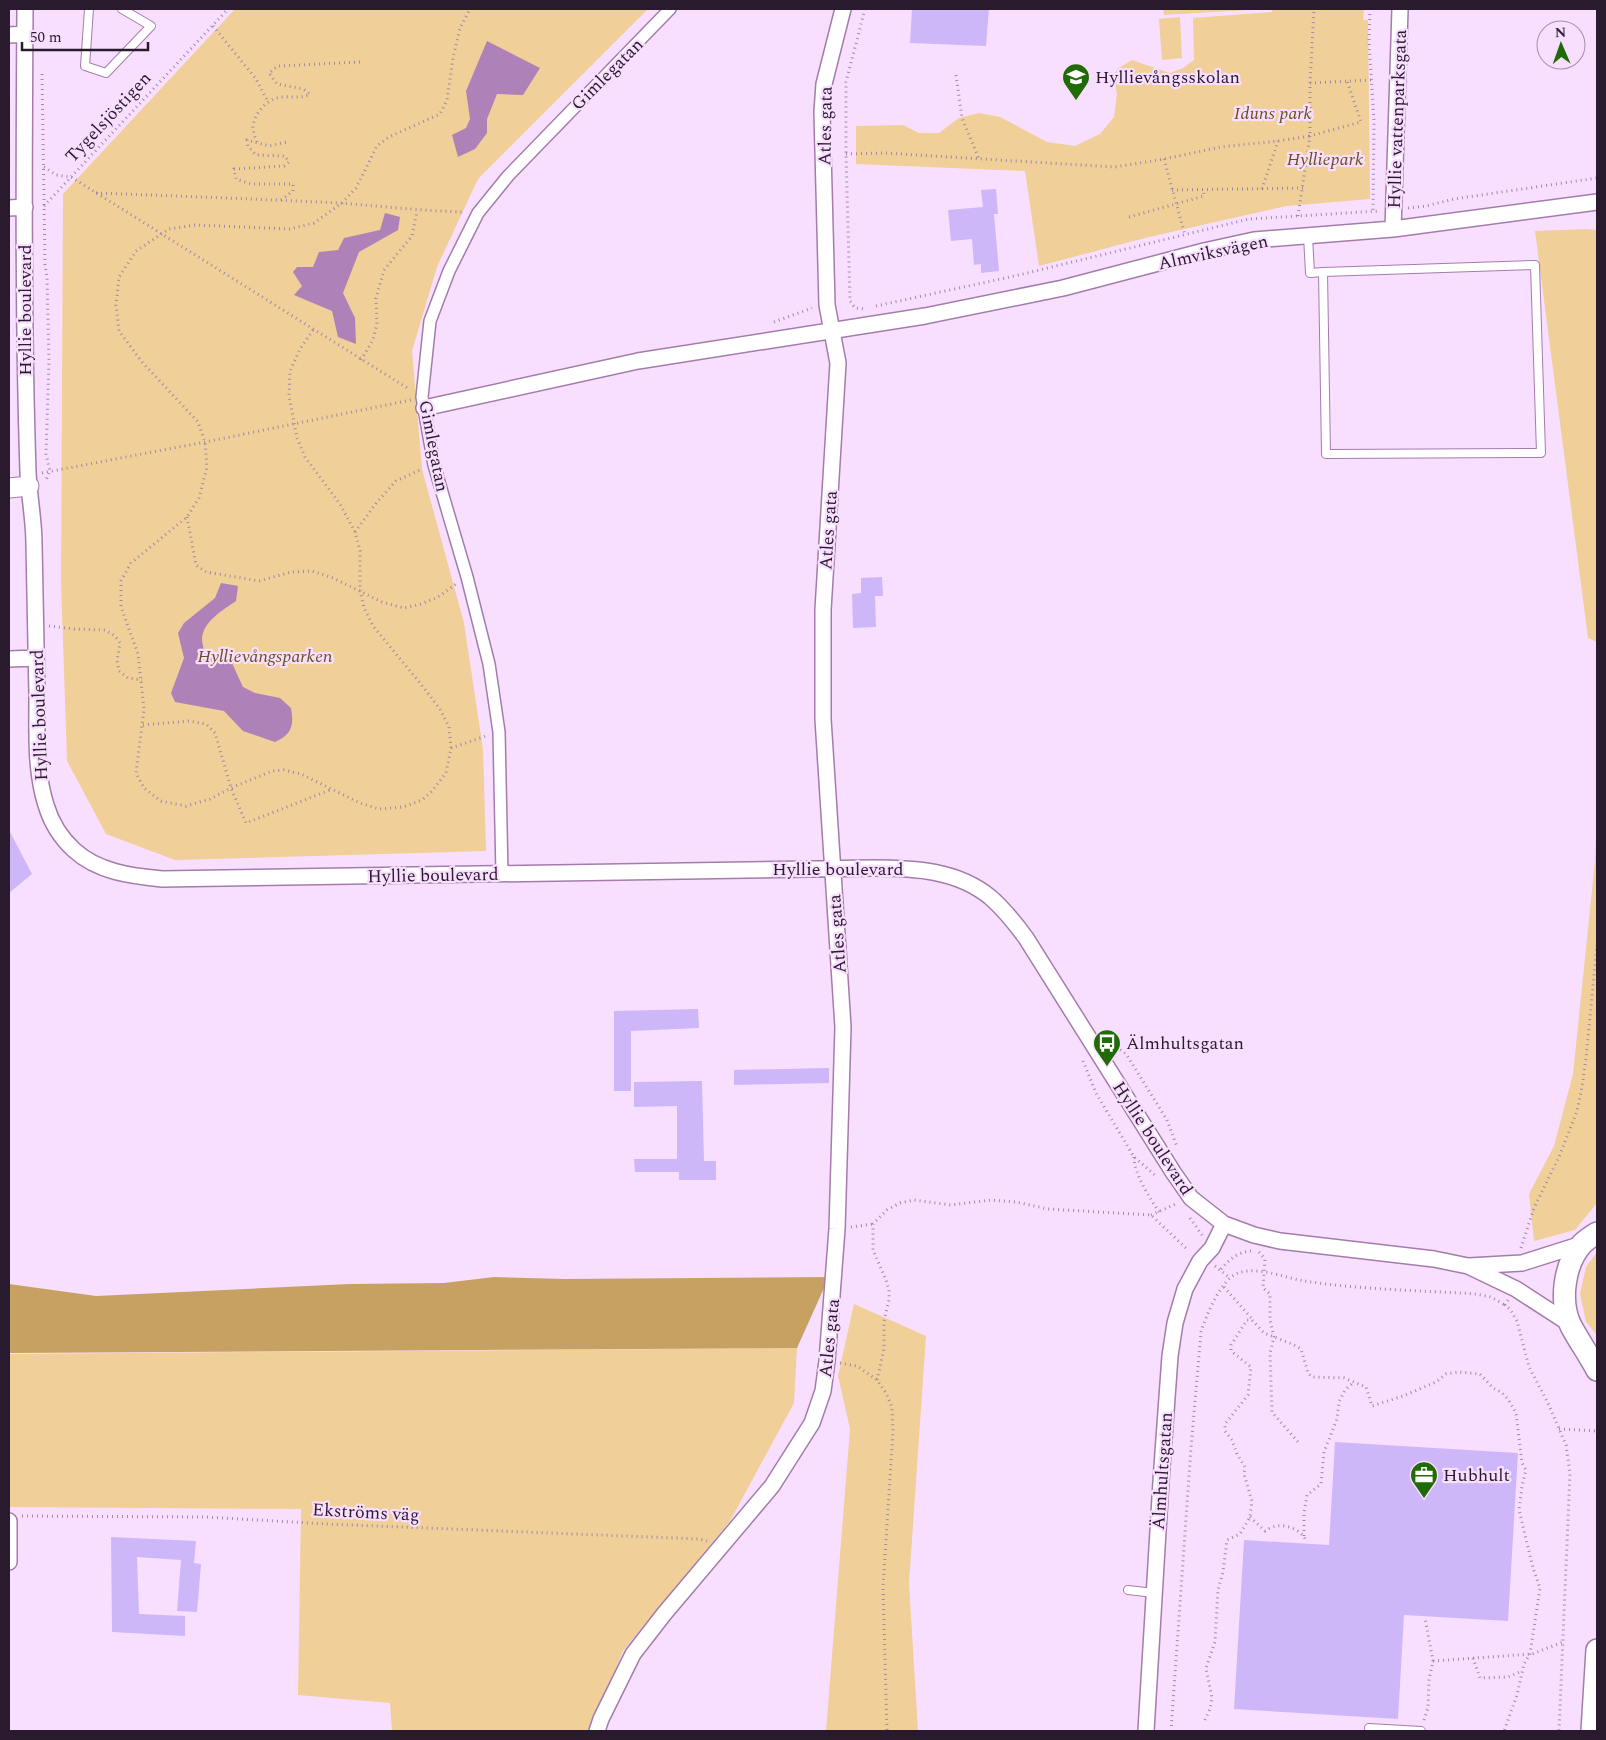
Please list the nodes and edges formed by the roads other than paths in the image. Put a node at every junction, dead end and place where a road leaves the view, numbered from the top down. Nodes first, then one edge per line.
1 (25, 9) edge
2 (89, 9) edge
3 (122, 9) edge
4 (670, 9) edge
5 (843, 9) edge
6 (1400, 9) edge
7 (25, 34) junction
8 (9, 35) edge
9 (1597, 202) edge
10 (9, 208) edge
11 (25, 208) junction
12 (1393, 229) junction
13 (1308, 236) junction
14 (1323, 272) junction
15 (833, 331) junction
16 (423, 403) junction
17 (36, 486) junction
18 (9, 488) edge
19 (36, 658) junction
20 (9, 659) edge
21 (832, 869) junction
22 (502, 874) junction
23 (1224, 1224) junction
24 (1591, 1236) edge
25 (1468, 1266) junction
26 (1570, 1324) junction
27 (1582, 1344) junction
28 (1597, 1359) edge
29 (1597, 1370) edge
30 (14, 1518) edge
31 (9, 1562) edge
32 (1128, 1590) dead end
33 (1154, 1593) junction
34 (1597, 1650) edge
35 (1369, 1728) dead end
36 (597, 1731) edge
37 (1146, 1731) edge
38 (1421, 1731) edge
39 (1592, 1731) edge

1 - 7 street, Hyllie boulevard
2 - 3 lane
4 - 16 street, Gimlegatan
5 - 15 street, Atles gata
6 - 12 street, Hyllie vattenparksgata
7 - 8 street
7 - 11 street, Hyllie boulevard
9 - 12 street, Almviksvägen
10 - 11 street
11 - 17 street, Hyllie boulevard
12 - 13 street, Almviksvägen
13 - 14 lane
13 - 15 street, Almviksvägen
14 - 14 lane
15 - 16 street, Almviksvägen
15 - 21 street, Atles gata
16 - 22 street, Gimlegatan
17 - 18 street
17 - 19 street, Hyllie boulevard
19 - 20 street
19 - 22 street, Hyllie boulevard
21 - 22 street, Hyllie boulevard
21 - 23 street, Hyllie boulevard
21 - 36 street, Atles gata
23 - 25 street, Hyllie boulevard
23 - 33 street, Älmhultsgatan
24 - 25 street, Hyllie boulevard
24 - 26 main road
25 - 26 street, Hyllie boulevard
26 - 27 main road
27 - 28 main road
27 - 29 main road
30 - 31 street
32 - 33 lane
33 - 37 street, Älmhultsgatan
34 - 39 main road
35 - 38 lane

